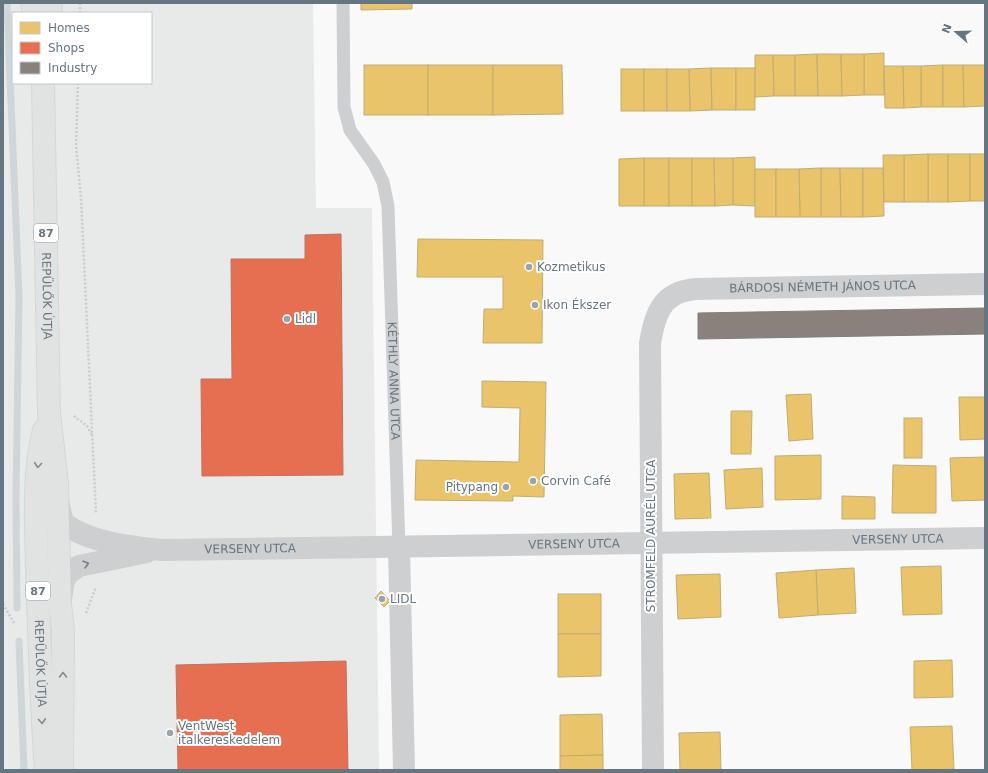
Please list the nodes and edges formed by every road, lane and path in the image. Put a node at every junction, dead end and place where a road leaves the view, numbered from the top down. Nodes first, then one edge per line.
1 (343, 3) edge
2 (43, 84) edge
3 (78, 84) edge
4 (985, 284) edge
5 (663, 304) joint
6 (49, 413) junction
7 (71, 414) dead end
8 (57, 501) junction
9 (985, 538) edge
10 (651, 544) junction
11 (399, 548) junction
12 (162, 550) junction
13 (60, 604) junction
14 (46, 770) edge
15 (62, 770) edge
16 (404, 770) edge
17 (653, 770) edge

1 - 11 lane, KÉTHLY ANNA UTCA
2 - 6 main road, REPÜLŐK ÚTJA / 87
3 - 7 path
4 - 5 street, BÁRDOSI NÉMETH JÁNOS UTCA
5 - 10 street, STROMFELD AURÉL UTCA
6 - 8 main road, REPÜLŐK ÚTJA / 87
6 -> 14 main road, REPÜLŐK ÚTJA / 87
8 - 12 street, VERSENY UTCA
8 - 13 main road, REPÜLŐK ÚTJA / 87
9 - 10 street, VERSENY UTCA
10 - 11 street, VERSENY UTCA
10 - 17 street, STROMFELD AURÉL UTCA
11 - 12 street, VERSENY UTCA
11 - 16 street, KÉTHLY ANNA UTCA
13 -> 12 street, VERSENY UTCA
15 -> 13 main road, REPÜLŐK ÚTJA / 87

